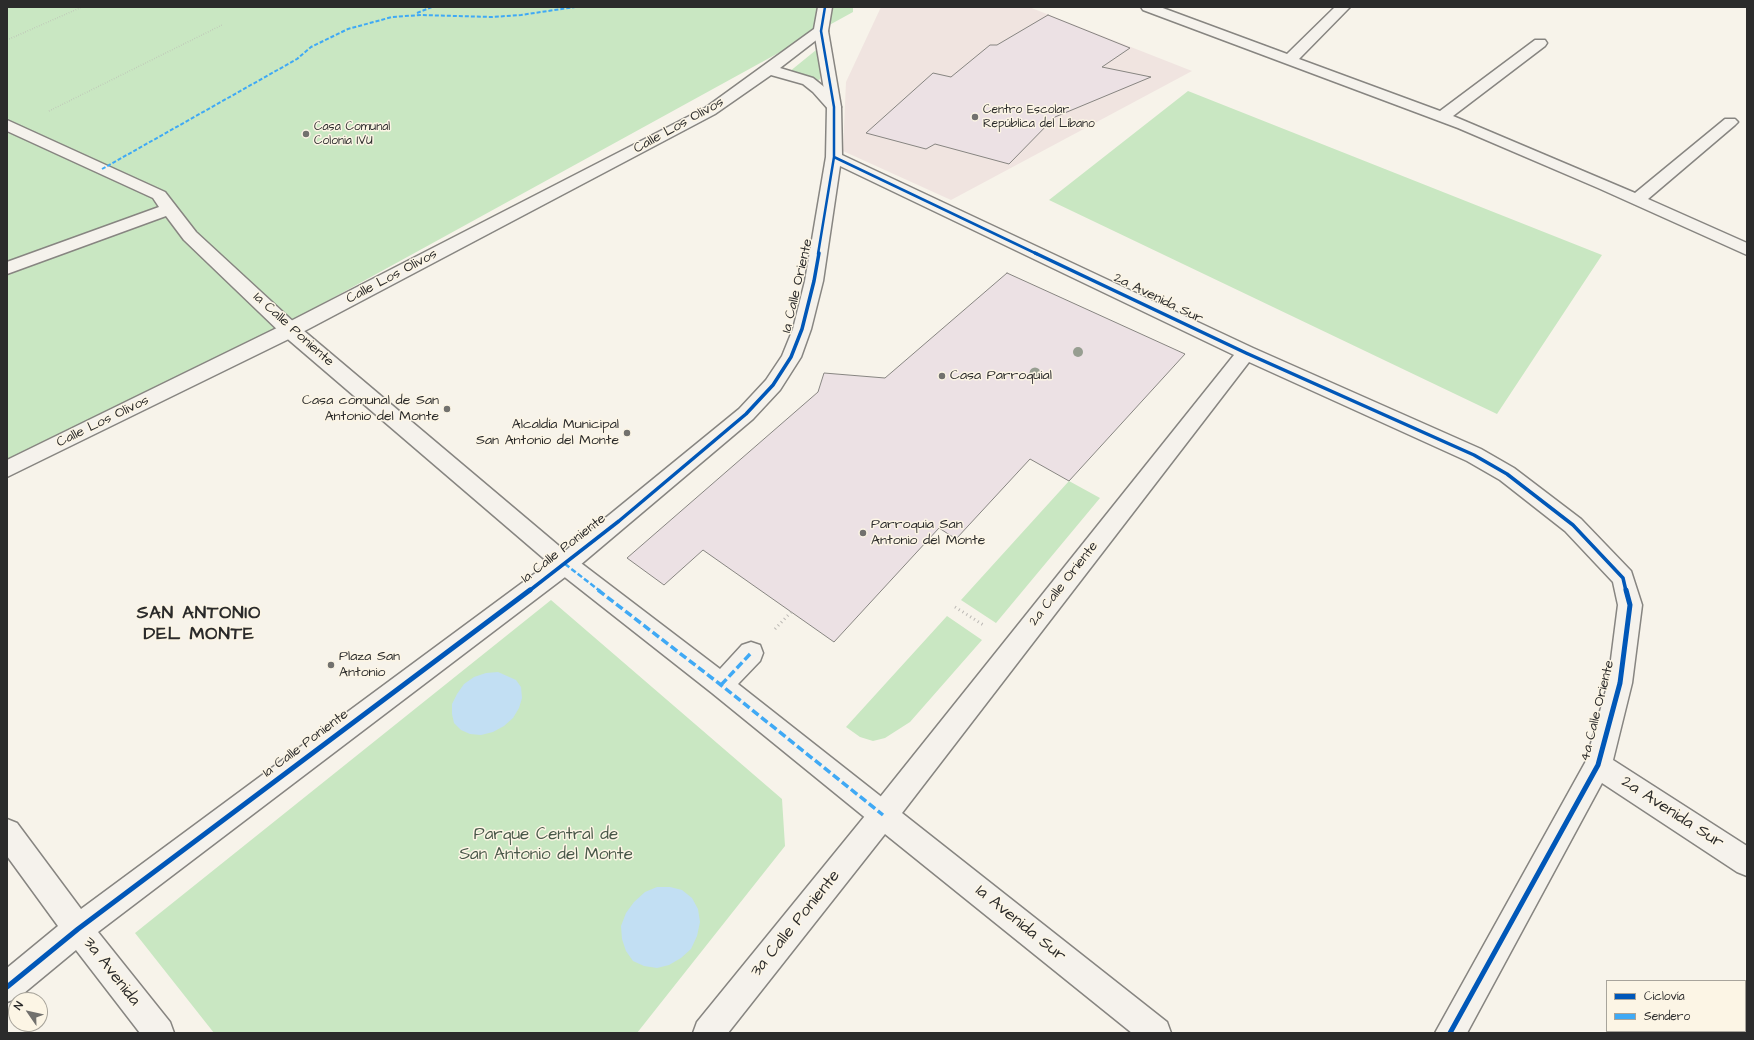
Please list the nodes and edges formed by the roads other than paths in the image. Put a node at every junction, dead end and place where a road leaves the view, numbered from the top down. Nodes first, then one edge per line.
1 (825, 7) edge
2 (1150, 7) edge
3 (1342, 7) edge
4 (821, 31) junction
5 (1540, 43) dead end
6 (1289, 60) junction
7 (769, 70) junction
8 (834, 107) junction
9 (1442, 117) junction
10 (1730, 122) dead end
11 (11, 127) edge
12 (834, 157) junction
13 (1638, 200) junction
14 (169, 209) junction
15 (1747, 250) edge
16 (7, 268) edge
17 (290, 330) junction
18 (1246, 353) junction
19 (1474, 456) joint
20 (7, 469) edge
21 (618, 521) joint
22 (565, 564) junction
23 (751, 653) dead end
24 (721, 685) junction
25 (1598, 765) junction
26 (883, 815) junction
27 (7, 834) edge
28 (1747, 862) edge
29 (78, 929) junction
30 (7, 987) edge
31 (159, 1033) edge
32 (708, 1033) edge
33 (1156, 1033) edge
34 (1450, 1033) edge

1 - 4 street, 1a Calle Oriente
2 - 6 street
3 - 6 street
4 - 7 street, Calle Los Olivos
4 - 8 street, 1a Calle Oriente
5 - 9 street
6 - 9 street
7 - 8 street
7 - 17 street, Calle Los Olivos
8 - 12 street, 1a Calle Oriente
9 - 13 street
10 - 13 street
11 - 14 street, 1a Calle Poniente
12 - 18 street, 2a Avenida Sur
12 - 21 street, 1a Calle Oriente
13 - 15 street
14 - 16 street
14 - 17 street, 1a Calle Poniente
17 - 20 street, Calle Los Olivos
17 - 22 street, 1a Calle Poniente
18 - 19 street, 2a Avenida Sur
18 - 26 street, 2a Calle Oriente
19 - 25 street, 4a Calle Oriente
21 - 22 street, 1a Calle Poniente
22 - 24 street, 1a Avenida Sur
22 - 29 street, 1a Calle Poniente
23 - 24 street
24 - 26 street, 1a Avenida Sur
25 - 28 street, 2a Avenida Sur
25 - 34 street, 4a Calle Oriente
26 - 32 street, 3a Calle Poniente
26 - 33 street, 1a Avenida Sur
27 - 29 street, 3a Avenida
29 - 30 street, 1a Calle Poniente
29 - 31 street, 3a Avenida

